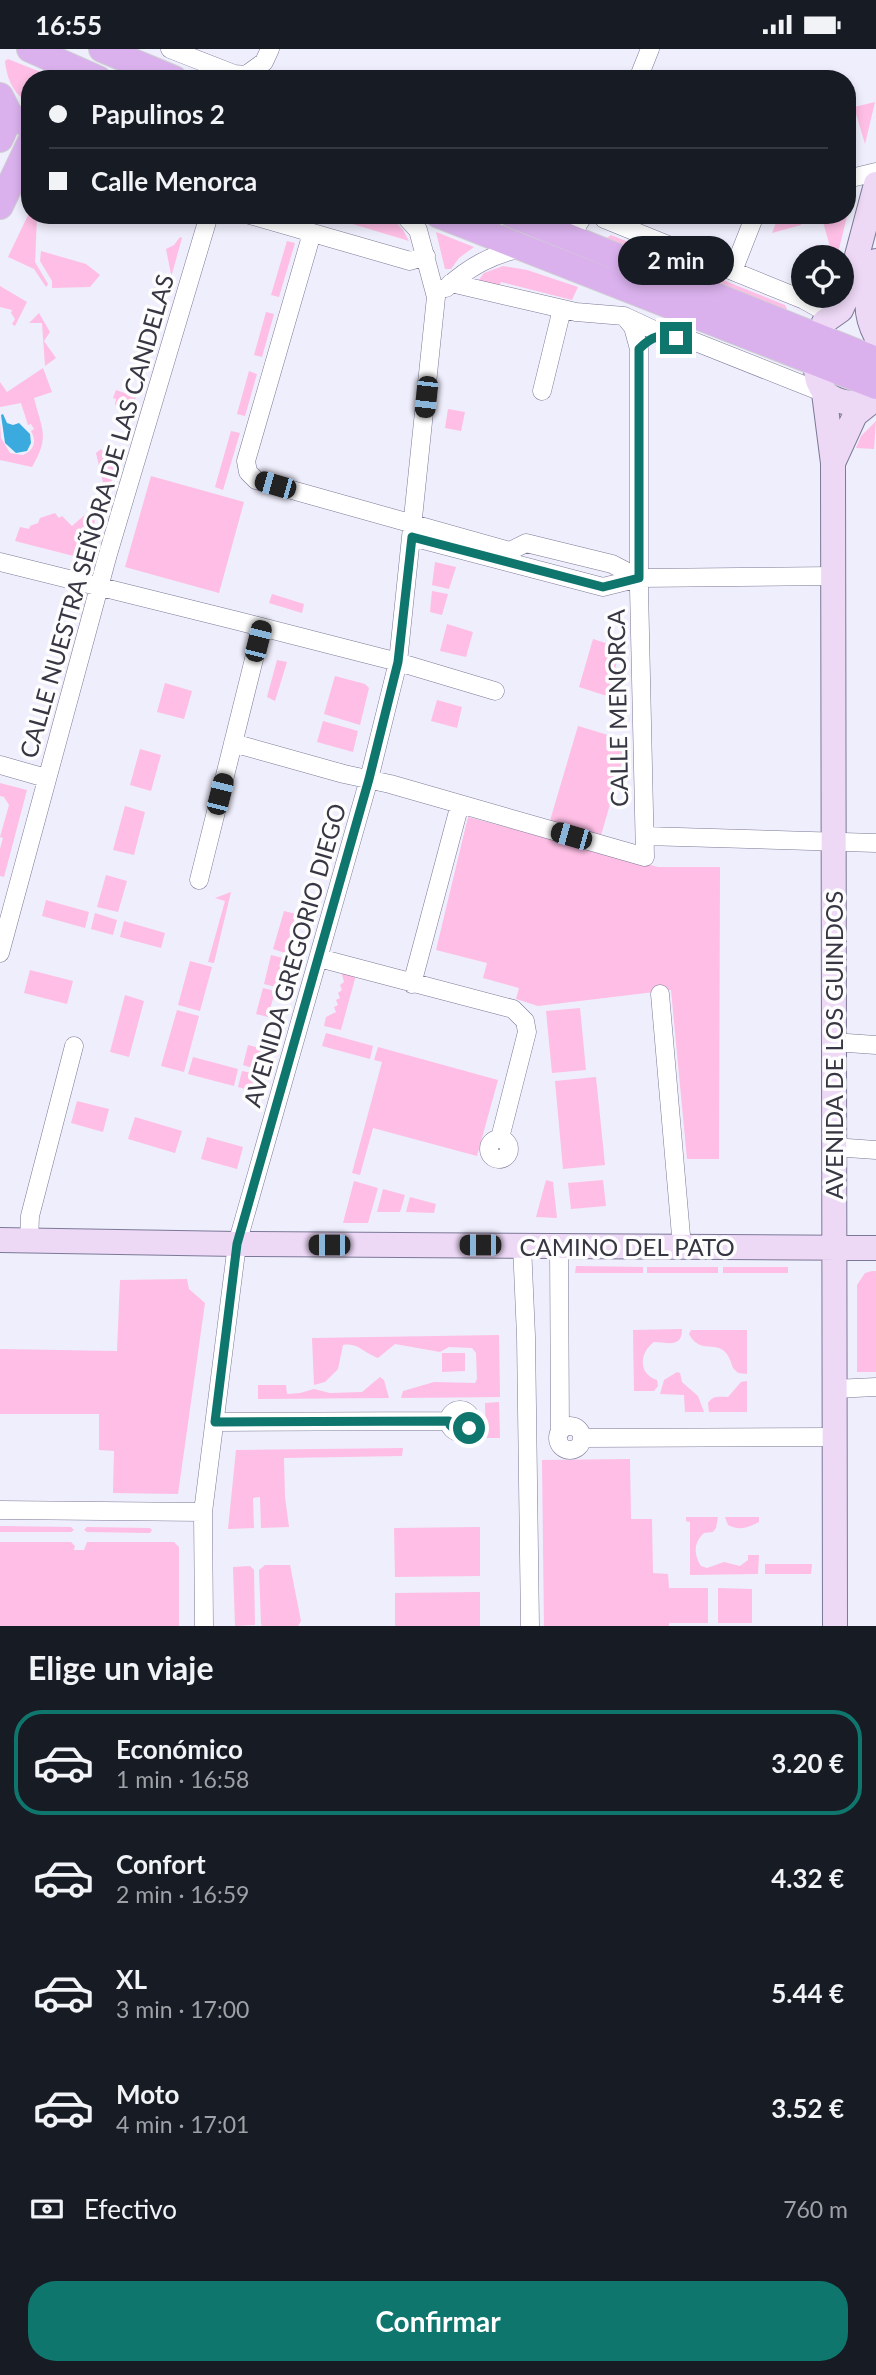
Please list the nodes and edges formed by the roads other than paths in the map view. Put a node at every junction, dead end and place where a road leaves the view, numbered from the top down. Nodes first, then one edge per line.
1 (30, 49) edge
2 (170, 49) edge
3 (270, 49) edge
4 (650, 49) edge
5 (117, 59) edge
6 (78, 70) edge
7 (148, 70) edge
8 (224, 70) edge
9 (255, 70) edge
10 (644, 70) edge
11 (21, 162) edge
12 (876, 171) edge
13 (856, 177) edge
14 (876, 184) edge
15 (0, 206) edge
16 (207, 224) edge
17 (281, 224) edge
18 (412, 224) edge
19 (462, 224) edge
20 (535, 224) edge
21 (578, 224) edge
22 (622, 224) edge
23 (751, 224) edge
24 (312, 233) junction
25 (569, 238) junction
26 (524, 248) junction
27 (426, 255) junction
28 (876, 261) edge
29 (733, 271) junction
30 (451, 283) junction
31 (436, 297) junction
32 (562, 309) junction
33 (624, 316) junction
34 (833, 316) junction
35 (874, 330) edge
36 (665, 335) junction
37 (639, 349) junction
38 (817, 351) junction
39 (876, 361) edge
40 (542, 391) dead end
41 (824, 393) junction
42 (874, 396) edge
43 (833, 463) junction
44 (412, 531) junction
45 (0, 562) edge
46 (833, 576) junction
47 (639, 578) junction
48 (99, 588) junction
49 (262, 627) junction
50 (398, 662) junction
51 (495, 691) dead end
52 (233, 743) junction
53 (0, 765) edge
54 (46, 778) junction
55 (369, 779) junction
56 (460, 804) junction
57 (645, 836) junction
58 (832, 841) junction
59 (876, 842) edge
60 (199, 880) dead end
61 (0, 953) edge
62 (318, 958) junction
63 (412, 984) junction
64 (660, 994) dead end
65 (833, 1042) junction
66 (876, 1045) edge
67 (74, 1046) dead end
68 (500, 1138) dead end
69 (833, 1147) junction
70 (876, 1150) edge
71 (0, 1240) edge
72 (29, 1241) junction
73 (237, 1244) junction
74 (522, 1245) junction
75 (559, 1245) junction
76 (682, 1247) junction
77 (834, 1247) junction
78 (876, 1248) edge
79 (876, 1387) edge
80 (834, 1388) junction
81 (449, 1421) dead end
82 (215, 1422) junction
83 (835, 1437) junction
84 (0, 1510) edge
85 (203, 1511) junction
86 (204, 1626) edge
87 (530, 1626) edge
88 (835, 1626) edge

1 - 6 main road
2 - 8 street
3 - 9 street
4 - 10 street
5 - 7 main road
11 - 15 main road
12 - 13 street
14 - 34 main road
16 - 48 street, CALLE NUESTRA SEÑORA DE LAS CANDELAS
17 - 24 street
18 - 27 street, AVENIDA GREGORIO DIEGO
19 - 26 main road
20 - 25 main road
21 - 25 street
22 - 29 street
23 - 29 street
24 - 27 street
24 - 44 street
25 - 38 main road
26 - 30 street
26 - 38 main road
27 - 31 street, AVENIDA GREGORIO DIEGO
28 - 35 main road
29 - 34 street
30 - 31 street
30 - 32 street
31 - 44 street, AVENIDA GREGORIO DIEGO
32 - 33 street
32 - 40 street
33 - 36 street
33 - 37 street, CALLE MENORCA
34 - 35 main road
34 - 38 main road
36 - 37 street
36 - 41 street
37 - 47 street, CALLE MENORCA
38 - 39 main road
38 - 41 main road, AVENIDA DE LOS GUINDOS
38 - 42 main road
41 - 42 main road
41 - 43 main road, AVENIDA DE LOS GUINDOS
42 - 43 main road, AVENIDA DE LOS GUINDOS
43 - 46 main road, AVENIDA DE LOS GUINDOS
44 - 47 street
44 - 47 street
44 - 50 street, AVENIDA GREGORIO DIEGO
45 - 48 street
46 - 47 street
46 - 58 main road, AVENIDA DE LOS GUINDOS
47 - 57 street, CALLE MENORCA
48 - 49 street
48 - 54 street, CALLE NUESTRA SEÑORA DE LAS CANDELAS
49 - 50 street
49 - 52 street
50 - 51 street
50 - 55 street, AVENIDA GREGORIO DIEGO
52 - 55 street
52 - 60 street
53 - 54 street
54 - 61 street, CALLE NUESTRA SEÑORA DE LAS CANDELAS
55 - 56 street
55 - 62 street, AVENIDA GREGORIO DIEGO
56 - 57 street, CALLE MENORCA
56 - 63 street
57 - 58 street
58 - 59 street
58 - 65 main road, AVENIDA DE LOS GUINDOS
62 - 63 street
62 - 73 street, AVENIDA GREGORIO DIEGO
63 - 68 street
64 - 76 street
65 - 66 street
65 - 69 main road, AVENIDA DE LOS GUINDOS
67 - 72 street
69 - 70 street
69 - 77 main road, AVENIDA DE LOS GUINDOS
71 - 72 main road, CAMINO DEL PATO
72 - 73 main road, CAMINO DEL PATO
73 - 74 main road, CAMINO DEL PATO
73 - 82 street, AVENIDA GREGORIO DIEGO
74 - 75 main road, CAMINO DEL PATO
74 - 87 street
75 - 76 main road, CAMINO DEL PATO
75 - 83 street
76 - 77 main road, CAMINO DEL PATO
77 - 78 main road, CAMINO DEL PATO
77 - 80 main road, AVENIDA DE LOS GUINDOS
79 - 80 street
80 - 83 main road, AVENIDA DE LOS GUINDOS
81 - 82 street
82 - 85 street, AVENIDA GREGORIO DIEGO
83 - 88 main road, AVENIDA DE LOS GUINDOS
84 - 85 street
85 - 86 street, AVENIDA GREGORIO DIEGO

